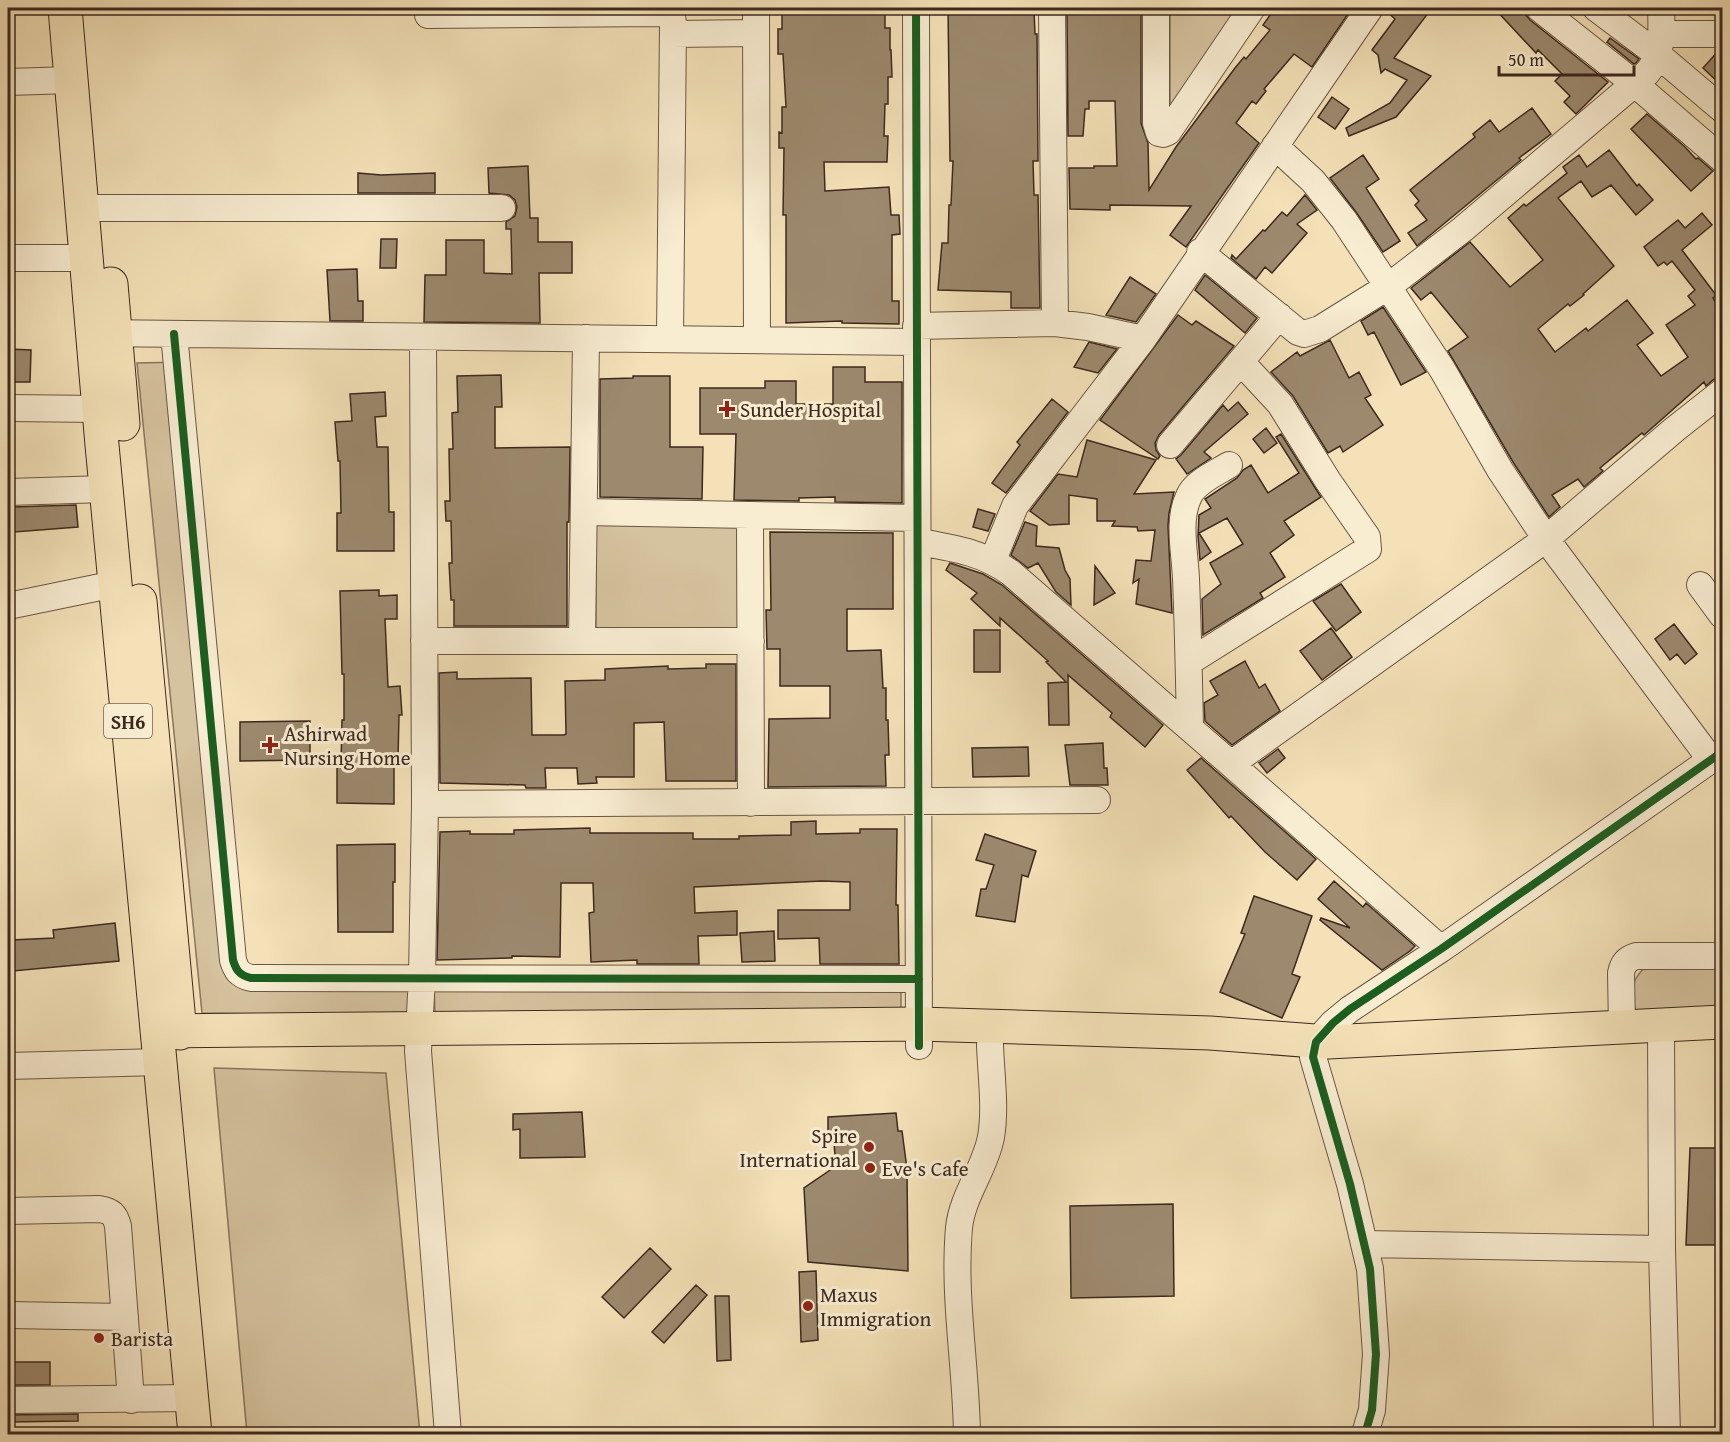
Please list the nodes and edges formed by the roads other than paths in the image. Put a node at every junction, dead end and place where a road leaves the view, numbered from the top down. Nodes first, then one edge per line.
1 (65, 8) edge
2 (85, 8) edge
3 (756, 8) edge
4 (916, 8) edge
5 (1052, 8) edge
6 (1156, 8) edge
7 (1252, 8) edge
8 (1370, 8) edge
9 (1539, 8) edge
10 (1596, 8) edge
11 (1661, 8) edge
12 (428, 15) dead end
13 (756, 33) junction
14 (673, 34) junction
15 (1722, 34) edge
16 (1660, 44) junction
17 (72, 80) junction
18 (8, 82) edge
19 (1635, 84) junction
20 (1722, 109) edge
21 (1275, 146) junction
22 (1722, 159) edge
23 (93, 208) junction
24 (502, 208) dead end
25 (1200, 252) junction
26 (8, 258) edge
27 (88, 258) junction
28 (1389, 286) junction
29 (1279, 316) junction
30 (1055, 323) junction
31 (104, 333) junction
32 (174, 334) junction
33 (916, 334) junction
34 (423, 337) junction
35 (586, 338) junction
36 (670, 339) junction
37 (1143, 339) junction
38 (757, 340) junction
39 (1241, 362) junction
40 (1722, 392) edge
41 (8, 408) edge
42 (99, 409) junction
43 (1170, 446) dead end
44 (1229, 465) dead end
45 (106, 489) junction
46 (8, 492) edge
47 (584, 512) junction
48 (750, 515) junction
49 (918, 530) junction
50 (1546, 539) junction
51 (993, 560) junction
52 (115, 584) junction
53 (1700, 585) dead end
54 (8, 606) edge
55 (1722, 615) edge
56 (582, 640) junction
57 (424, 641) junction
58 (751, 641) junction
59 (1188, 662) junction
60 (1190, 727) junction
61 (1716, 756) edge
62 (1231, 764) junction
63 (1097, 800) dead end
64 (919, 802) junction
65 (751, 803) junction
66 (424, 804) junction
67 (1441, 949) junction
68 (1722, 956) edge
69 (422, 977) junction
70 (919, 979) junction
71 (1722, 1022) edge
72 (1622, 1027) junction
73 (919, 1035) junction
74 (1661, 1035) junction
75 (419, 1039) junction
76 (1722, 1041) edge
77 (168, 1044) junction
78 (990, 1046) junction
79 (1315, 1050) junction
80 (8, 1066) edge
81 (8, 1211) edge
82 (1364, 1244) junction
83 (1662, 1249) junction
84 (8, 1315) edge
85 (125, 1317) junction
86 (192, 1398) junction
87 (8, 1400) edge
88 (131, 1400) junction
89 (195, 1434) edge
90 (214, 1434) edge
91 (448, 1434) edge
92 (967, 1434) edge
93 (1365, 1434) edge
94 (1667, 1434) edge

1 - 17 main road, SH6
2 - 23 main road, SH6
3 - 13 street
4 - 33 street
5 - 30 street
6 - 7 street
8 - 21 street
9 - 19 street
10 - 16 street
11 - 16 street
12 - 14 street
13 - 14 street
13 - 38 street
14 - 36 street
15 - 16 street
16 - 19 street
16 - 20 street
17 - 18 street
17 - 23 main road, SH6
19 - 22 street
19 - 28 street
21 - 25 street
21 - 28 street
23 - 24 street
23 - 27 main road, SH6
23 - 31 main road, SH6
25 - 29 street
25 - 37 street
26 - 27 street
27 - 31 main road, SH6
28 - 29 street
28 - 50 street
29 - 39 street
30 - 33 street
30 - 37 street
31 - 32 street
31 - 42 main road, SH6
31 - 77 main road, SH6
32 - 34 street
32 - 69 street
33 - 38 street
33 - 49 street
34 - 35 street
34 - 57 street
35 - 36 street
35 - 47 street
36 - 38 street
37 - 51 street
39 - 43 street
39 - 59 street
40 - 50 street
41 - 42 street
42 - 45 main road, SH6
44 - 59 street
45 - 46 street
45 - 52 main road, SH6
47 - 48 street
47 - 56 street
48 - 49 street
48 - 58 street
49 - 51 street
49 - 64 street
50 - 61 street
50 - 62 street
51 - 60 street
52 - 54 street
52 - 77 main road, SH6
53 - 55 street
56 - 57 street
56 - 58 street
57 - 66 street
58 - 65 street
59 - 60 street
60 - 62 street
61 - 67 street
62 - 67 street
63 - 64 street
64 - 65 street
64 - 70 street
65 - 66 street
66 - 69 street
67 - 79 street
68 - 72 street
69 - 70 street
69 - 75 street
70 - 73 street
71 - 74 main road
72 - 74 main road
72 - 79 main road
73 - 75 main road
73 - 78 main road
73 - 79 main road
74 - 76 main road
74 - 79 main road
74 - 83 street
75 - 77 main road
75 - 91 street
77 - 80 street
77 - 86 main road, SH6
77 - 90 main road, SH6
78 - 79 main road
78 - 92 street
79 - 82 street
81 - 85 street
82 - 83 street
82 - 93 street
83 - 94 street
84 - 85 street
85 - 88 street
86 - 88 street
86 - 89 main road, SH6
87 - 88 street

